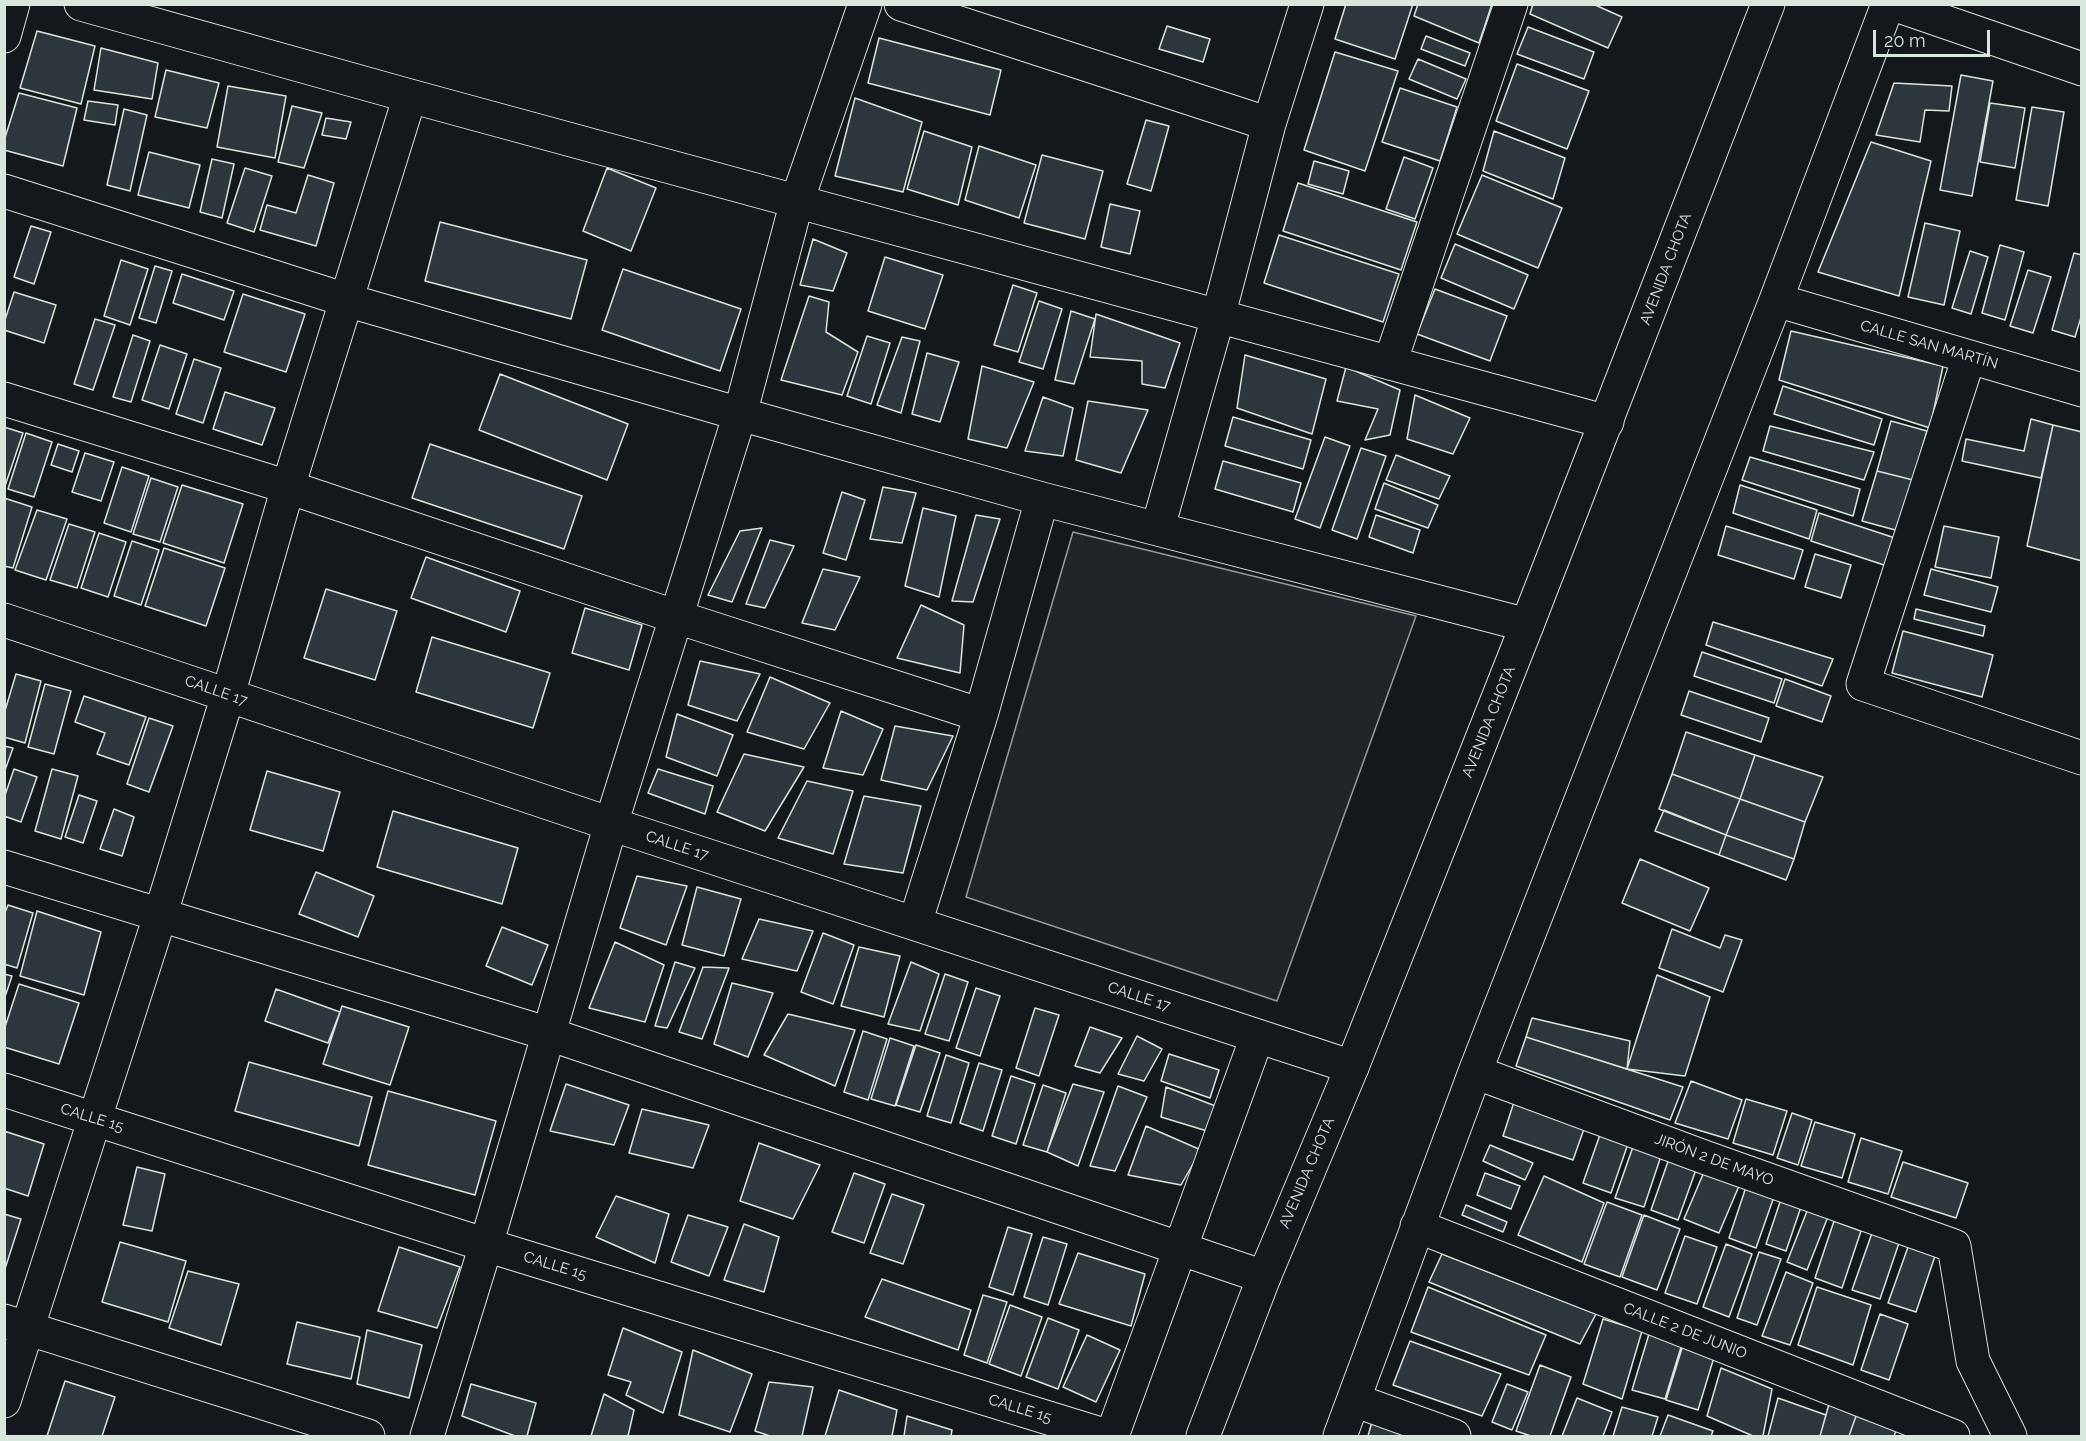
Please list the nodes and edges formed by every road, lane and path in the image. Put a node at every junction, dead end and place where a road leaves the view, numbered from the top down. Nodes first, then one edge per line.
1 (13, 4) edge
2 (81, 4) edge
3 (865, 4) edge
4 (901, 4) edge
5 (1307, 4) edge
6 (1511, 4) edge
7 (1768, 4) edge
8 (1888, 4) edge
9 (1893, 4) edge
10 (4, 36) edge
11 (2082, 69) edge
12 (410, 96) junction
13 (1269, 124) junction
14 (4, 191) edge
15 (797, 201) junction
16 (346, 300) junction
17 (1776, 300) junction
18 (1218, 317) junction
19 (1969, 357) junction
20 (1390, 363) junction
21 (2082, 390) edge
22 (4, 399) edge
23 (740, 414) junction
24 (1607, 422) junction
25 (288, 487) junction
26 (1042, 499) junction
27 (1158, 527) junction
28 (677, 617) junction
29 (4, 620) edge
30 (1527, 625) junction
31 (228, 695) junction
32 (981, 715) junction
33 (2082, 758) edge
34 (610, 824) junction
35 (4, 867) edge
36 (160, 916) junction
37 (915, 923) junction
38 (549, 1034) junction
39 (1257, 1037) junction
40 (1352, 1067) junction
41 (1475, 1072) junction
42 (4, 1090) edge
43 (96, 1119) junction
44 (1417, 1226) junction
45 (486, 1245) junction
46 (1181, 1249) junction
47 (1264, 1277) junction
48 (16, 1324) edge
49 (1354, 1400) junction
50 (4, 1401) edge
51 (368, 1437) edge
52 (427, 1437) edge
53 (1107, 1437) edge
54 (1112, 1437) edge
55 (1203, 1437) edge
56 (1340, 1437) edge
57 (1454, 1437) edge
58 (1953, 1437) edge
59 (2010, 1437) edge

1 - 10 main road
2 - 12 main road
3 - 15 main road
4 - 13 main road
5 - 13 main road
6 - 20 main road
7 - 24 main road, AVENIDA CHOTA
8 - 17 main road
9 - 11 main road
12 - 15 main road
12 - 16 main road
13 - 18 main road
14 - 16 main road
15 - 18 main road
15 - 23 main road
16 - 23 main road
16 - 25 main road
17 - 19 main road, CALLE SAN MARTÍN
17 - 41 main road
18 - 20 main road
18 - 27 main road
19 - 21 main road, CALLE SAN MARTÍN
19 - 33 main road
20 - 24 main road
22 - 25 main road
23 - 26 main road
23 - 28 main road
24 - 30 main road, AVENIDA CHOTA
25 - 28 main road
25 - 31 main road
26 - 27 main road
26 - 32 main road
27 - 30 main road
28 - 32 main road
28 - 34 main road
29 - 31 main road, CALLE 17
30 - 40 main road, AVENIDA CHOTA
31 - 34 main road, CALLE 17
31 - 36 main road
32 - 37 main road
34 - 37 main road, CALLE 17
34 - 38 main road
35 - 36 main road
36 - 38 main road
36 - 43 main road
37 - 39 main road, CALLE 17
38 - 45 main road
38 - 46 main road
39 - 40 main road, CALLE 17
39 - 46 main road
40 - 47 main road, AVENIDA CHOTA
41 - 44 main road
41 - 59 main road, JIRÓN 2 DE MAYO
42 - 43 main road, CALLE 15
43 - 45 main road, CALLE 15
43 - 48 main road
44 - 49 main road
44 - 58 main road, CALLE 2 DE JUNIO
45 - 52 main road
45 - 53 main road, CALLE 15
46 - 47 main road
46 - 54 main road
47 - 55 main road, AVENIDA CHOTA
48 - 50 main road
48 - 51 main road
49 - 56 main road
49 - 57 main road

